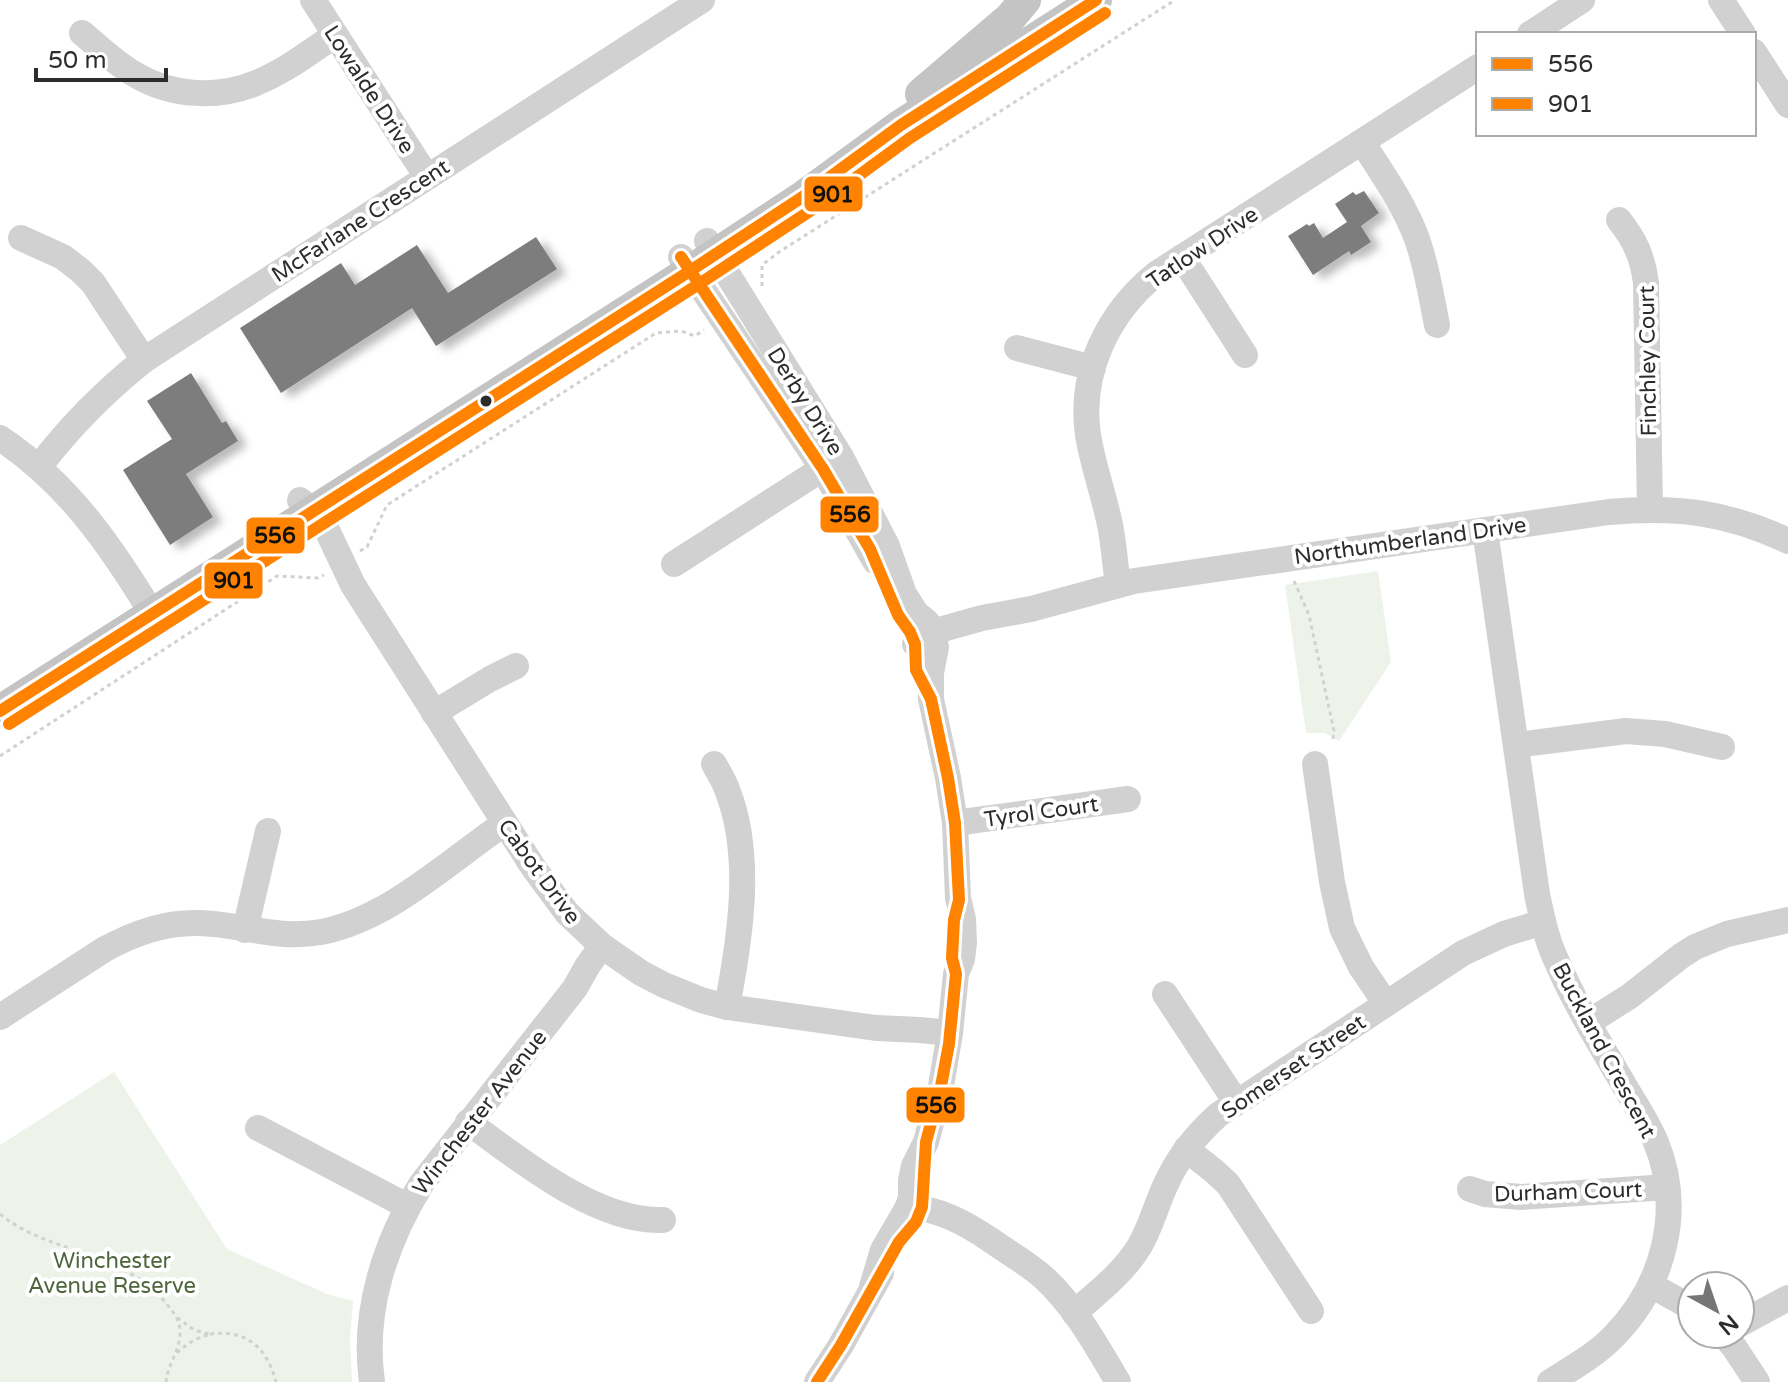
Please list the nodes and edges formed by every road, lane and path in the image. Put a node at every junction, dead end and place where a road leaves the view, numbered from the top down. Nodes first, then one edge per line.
1 (313, 0) edge
2 (702, 0) edge
3 (1025, 0) edge
4 (1035, 0) edge
5 (1175, 0) edge
6 (1582, 0) edge
7 (1721, 0) edge
8 (1076, 9) edge
9 (1533, 32) edge
10 (1742, 32) edge
11 (82, 33) dead end
12 (335, 35) junction
13 (1756, 55) edge
14 (1476, 68) edge
15 (1788, 105) edge
16 (901, 125) junction
17 (1362, 142) junction
18 (854, 150) junction
19 (427, 177) junction
20 (1619, 220) dead end
21 (21, 238) dead end
22 (698, 256) junction
23 (1182, 257) junction
24 (762, 293) dead end
25 (1437, 325) dead end
26 (703, 331) dead end
27 (1017, 348) dead end
28 (1245, 355) dead end
29 (144, 360) junction
30 (1093, 368) junction
31 (0, 438) edge
32 (832, 463) junction
33 (39, 467) junction
34 (1650, 509) junction
35 (306, 510) junction
36 (1485, 530) junction
37 (1788, 541) edge
38 (367, 547) dead end
39 (674, 564) dead end
40 (324, 574) dead end
41 (1294, 581) dead end
42 (1126, 583) junction
43 (148, 607) junction
44 (927, 639) junction
45 (516, 666) dead end
46 (0, 695) edge
47 (0, 711) edge
48 (434, 713) junction
49 (1333, 739) dead end
50 (1516, 745) junction
51 (1722, 747) dead end
52 (0, 756) edge
53 (714, 764) dead end
54 (1315, 764) dead end
55 (1128, 799) dead end
56 (955, 823) junction
57 (508, 827) junction
58 (268, 831) dead end
59 (1788, 920) edge
60 (1543, 922) junction
61 (245, 930) junction
62 (606, 949) junction
63 (1165, 994) dead end
64 (1386, 1004) junction
65 (727, 1007) junction
66 (0, 1017) edge
67 (1589, 1022) junction
68 (950, 1039) junction
69 (1236, 1102) junction
70 (468, 1122) junction
71 (258, 1128) dead end
72 (1186, 1149) junction
73 (1667, 1187) junction
74 (1470, 1189) dead end
75 (407, 1206) junction
76 (916, 1210) junction
77 (0, 1214) edge
78 (663, 1220) dead end
79 (1651, 1285) junction
80 (1788, 1298) edge
81 (1676, 1299) edge
82 (1311, 1311) dead end
83 (1074, 1313) junction
84 (1756, 1315) edge
85 (178, 1318) junction
86 (210, 1334) junction
87 (1736, 1350) edge
88 (177, 1353) junction
89 (166, 1382) edge
90 (276, 1382) edge
91 (372, 1382) edge
92 (817, 1382) edge
93 (1118, 1382) edge
94 (1550, 1382) edge
95 (1757, 1382) edge

1 - 12 street, Lowalde Drive
2 - 19 street, McFarlane Crescent
3 - 18 main road
4 - 8 street
5 - 24 path
6 - 9 street
7 - 10 street
8 - 16 main road
11 - 12 street
12 - 19 street, Lowalde Drive
13 - 15 street
14 - 17 street, Tatlow Drive
16 - 18 main road
16 - 22 main road
17 - 23 street, Tatlow Drive
17 - 25 street
18 - 22 main road
19 - 29 street, McFarlane Crescent
20 - 34 street, Finchley Court
21 - 29 street
22 - 32 street, Derby Drive
22 - 35 main road
23 - 28 street
23 - 30 street, Tatlow Drive
26 - 38 path
27 - 30 street
29 - 33 street, McFarlane Crescent
30 - 42 street, Tatlow Drive
31 - 33 street
32 - 39 street
32 - 44 street, Derby Drive
33 - 43 street
34 - 36 street, Northumberland Drive
34 - 37 street, Northumberland Drive
35 - 43 main road
35 - 48 street, Cabot Drive
36 - 42 street, Northumberland Drive
36 - 50 street, Buckland Crescent
40 - 52 path
41 - 49 path
42 - 44 street, Northumberland Drive
43 - 46 main road
43 - 47 main road
44 - 56 street
45 - 48 street
48 - 57 street, Cabot Drive
50 - 51 street
50 - 60 street, Buckland Crescent
53 - 65 street
54 - 64 street
55 - 56 street, Tyrol Court
56 - 68 street
57 - 61 street
57 - 62 street, Cabot Drive
58 - 61 street
59 - 67 street
60 - 64 street, Somerset Street
60 - 67 street, Buckland Crescent
61 - 66 street
62 - 65 street, Cabot Drive
62 - 70 street, Winchester Avenue
63 - 69 street
64 - 69 street, Somerset Street
65 - 68 street, Cabot Drive
67 - 73 street, Buckland Crescent
68 - 76 street
69 - 72 street, Somerset Street
70 - 75 street, Winchester Avenue
70 - 78 street
71 - 75 street
72 - 82 street
72 - 83 street, Somerset Street
73 - 74 street, Durham Court
73 - 79 street, Buckland Crescent
75 - 91 street, Winchester Avenue
76 - 83 street
76 - 92 street
77 - 85 path
79 - 81 street
79 - 94 street, Buckland Crescent
80 - 84 street
83 - 93 street
85 - 86 path
85 - 88 path
86 - 88 path
86 - 90 path
87 - 95 street
88 - 89 path

